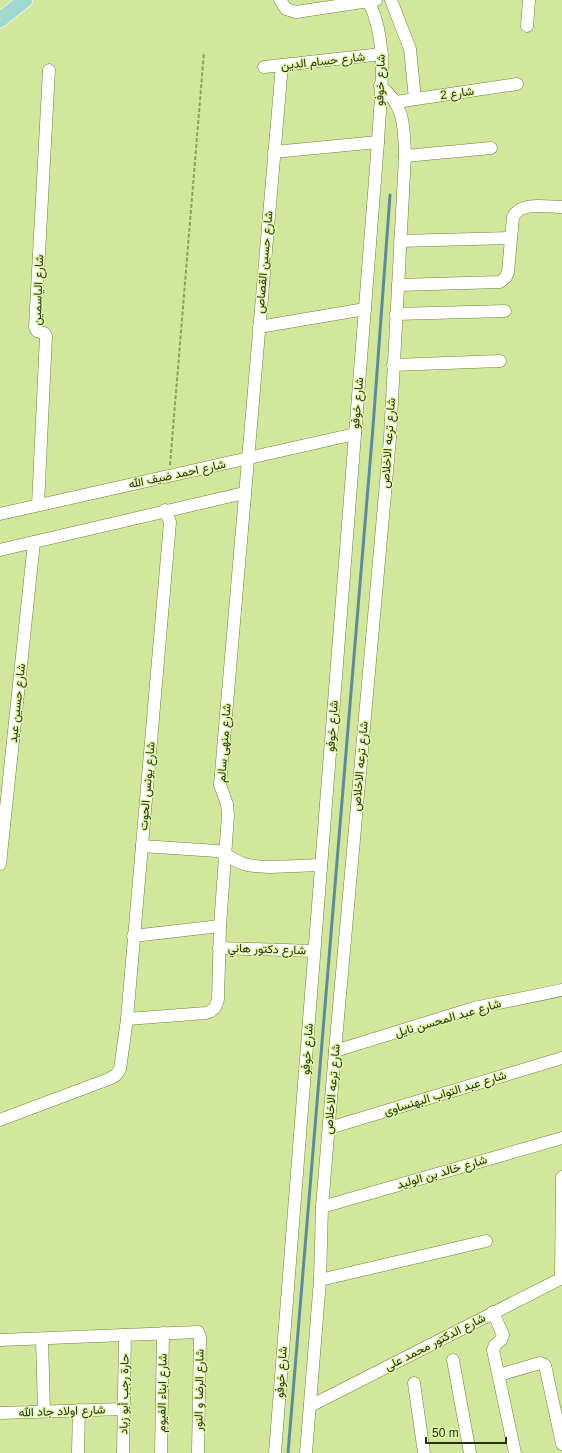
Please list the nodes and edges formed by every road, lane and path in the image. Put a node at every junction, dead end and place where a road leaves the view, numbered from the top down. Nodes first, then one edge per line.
1 (25, 0) edge
2 (280, 0) edge
3 (372, 0) edge
4 (391, 0) edge
5 (529, 0) edge
6 (0, 20) edge
7 (527, 26) dead end
8 (204, 52) dead end
9 (382, 54) junction
10 (282, 65) junction
11 (264, 67) dead end
12 (48, 70) dead end
13 (517, 84) dead end
14 (380, 86) junction
15 (414, 99) junction
16 (396, 102) junction
17 (378, 142) junction
18 (491, 148) dead end
19 (274, 152) junction
20 (405, 156) junction
21 (562, 207) edge
22 (511, 238) junction
23 (400, 241) junction
24 (398, 285) junction
25 (365, 308) junction
26 (505, 311) dead end
27 (396, 314) junction
28 (259, 327) junction
29 (500, 361) dead end
30 (393, 365) junction
31 (355, 434) junction
32 (248, 459) junction
33 (169, 476) junction
34 (244, 493) junction
35 (38, 505) junction
36 (165, 510) junction
37 (0, 514) edge
38 (34, 542) junction
39 (0, 550) edge
40 (142, 846) junction
41 (226, 853) junction
42 (0, 864) edge
43 (321, 865) junction
44 (220, 926) junction
45 (133, 936) junction
46 (219, 948) junction
47 (314, 951) junction
48 (562, 990) edge
49 (127, 1019) junction
50 (335, 1051) junction
51 (562, 1058) edge
52 (0, 1120) edge
53 (329, 1128) junction
54 (562, 1138) edge
55 (562, 1177) edge
56 (322, 1207) junction
57 (486, 1241) dead end
58 (562, 1278) edge
59 (320, 1280) junction
60 (493, 1312) junction
61 (163, 1333) junction
62 (125, 1335) junction
63 (42, 1339) junction
64 (0, 1340) edge
65 (453, 1360) dead end
66 (499, 1375) junction
67 (414, 1383) dead end
68 (310, 1406) junction
69 (123, 1409) junction
70 (79, 1410) junction
71 (44, 1411) junction
72 (0, 1413) edge
73 (562, 1444) edge
74 (78, 1453) edge
75 (123, 1453) edge
76 (161, 1453) edge
77 (198, 1453) edge
78 (275, 1453) edge
79 (306, 1453) edge
80 (424, 1453) edge
81 (470, 1453) edge
82 (515, 1453) edge

1 - 6 main road
2 - 3 street
3 - 9 street, شارع خوفو
4 - 15 street
5 - 7 street
8 - 33 path
9 - 10 street, شارع حسام الدين
9 - 14 street, شارع خوفو
10 - 11 street, شارع حسام الدين
10 - 19 street, شارع حسين القصاص
12 - 35 street, شارع الياسمين
13 - 15 street, شارع 2
14 - 16 street, شارع ترعه الاخلاص
14 - 17 street, شارع خوفو
15 - 16 street, شارع 2
16 - 20 street, شارع ترعه الاخلاص
17 - 19 street
17 - 25 street, شارع خوفو
18 - 20 street
19 - 28 street, شارع حسين القصاص
20 - 23 street, شارع ترعه الاخلاص
21 - 22 street
22 - 23 street
22 - 24 street
23 - 24 street, شارع ترعه الاخلاص
24 - 27 street, شارع ترعه الاخلاص
25 - 28 street
25 - 31 street, شارع خوفو
26 - 27 street
27 - 30 street, شارع ترعه الاخلاص
28 - 32 street, شارع حسين القصاص
29 - 30 street
30 - 50 street, شارع ترعه الاخلاص
31 - 32 street, شارع احمد ضيف الله
31 - 43 street, شارع خوفو
32 - 33 street, شارع احمد ضيف الله
32 - 34 street, شارع منهى سالم
33 - 35 street, شارع احمد ضيف الله
34 - 36 street
34 - 41 street, شارع منهى سالم
35 - 37 street, شارع احمد ضيف الله
36 - 38 street
36 - 40 street, شارع يونس الحوت
38 - 39 street
38 - 42 street, شارع حسين عيد
40 - 41 street
40 - 45 street, شارع يونس الحوت
41 - 43 street
41 - 44 street, شارع منهى سالم
43 - 47 street, شارع خوفو
44 - 45 street
44 - 46 street, شارع منهى سالم
45 - 49 street, شارع يونس الحوت
46 - 47 street, شارع دكتور هاني
46 - 49 street, شارع منهى سالم
47 - 78 street, شارع خوفو
48 - 50 street, شارع عبد المحسن نايل
49 - 52 street, شارع يونس الحوت
50 - 53 street, شارع ترعه الاخلاص
51 - 53 street, شارع عبد التواب البهنساوى
53 - 56 street, شارع ترعه الاخلاص
54 - 56 street, شارع خالد بن الوليد
55 - 58 street
56 - 59 street, شارع ترعه الاخلاص
57 - 59 street
58 - 60 street, شارع الدكتور محمد على
59 - 68 street, شارع ترعه الاخلاص
60 - 66 street
60 - 68 street, شارع الدكتور محمد على
61 - 62 street
61 - 76 street, شارع ابناء الفيوم
61 - 77 street, شارع الرضا و النور
62 - 63 street
62 - 69 street, حارة رجب أبو زياد
63 - 64 street
63 - 71 street
65 - 81 street
66 - 73 street
66 - 82 street
67 - 80 street
68 - 79 street, شارع ترعه الاخلاص
69 - 70 street, شارع اولاد جاد الله
69 - 75 street, حارة رجب أبو زياد
70 - 71 street, شارع اولاد جاد الله
70 - 74 street
71 - 72 street, شارع اولاد جاد الله

